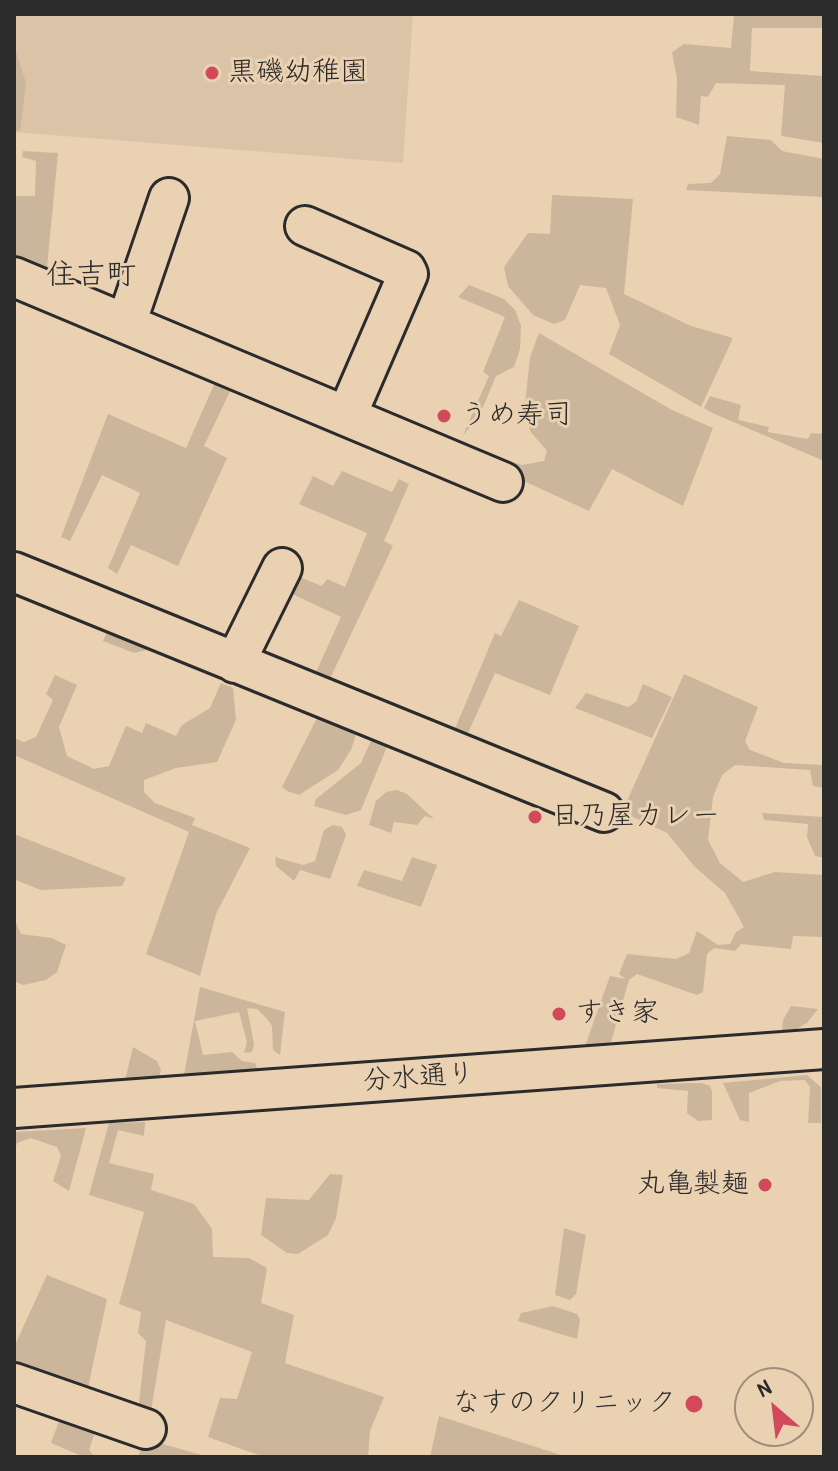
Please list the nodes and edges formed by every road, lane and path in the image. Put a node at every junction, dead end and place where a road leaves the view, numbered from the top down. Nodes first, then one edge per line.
1 (169, 198) dead end
2 (305, 226) dead end
3 (14, 277) edge
4 (126, 324) junction
5 (347, 415) junction
6 (503, 482) dead end
7 (282, 568) dead end
8 (14, 572) edge
9 (235, 663) junction
10 (604, 812) dead end
11 (824, 1049) edge
12 (14, 1108) edge
13 (14, 1383) edge
14 (146, 1429) dead end

1 - 4 street
2 - 5 street
3 - 4 street
4 - 5 street
5 - 6 street
7 - 9 street
8 - 9 street
9 - 10 street
11 - 12 street, 分水通り
13 - 14 street

